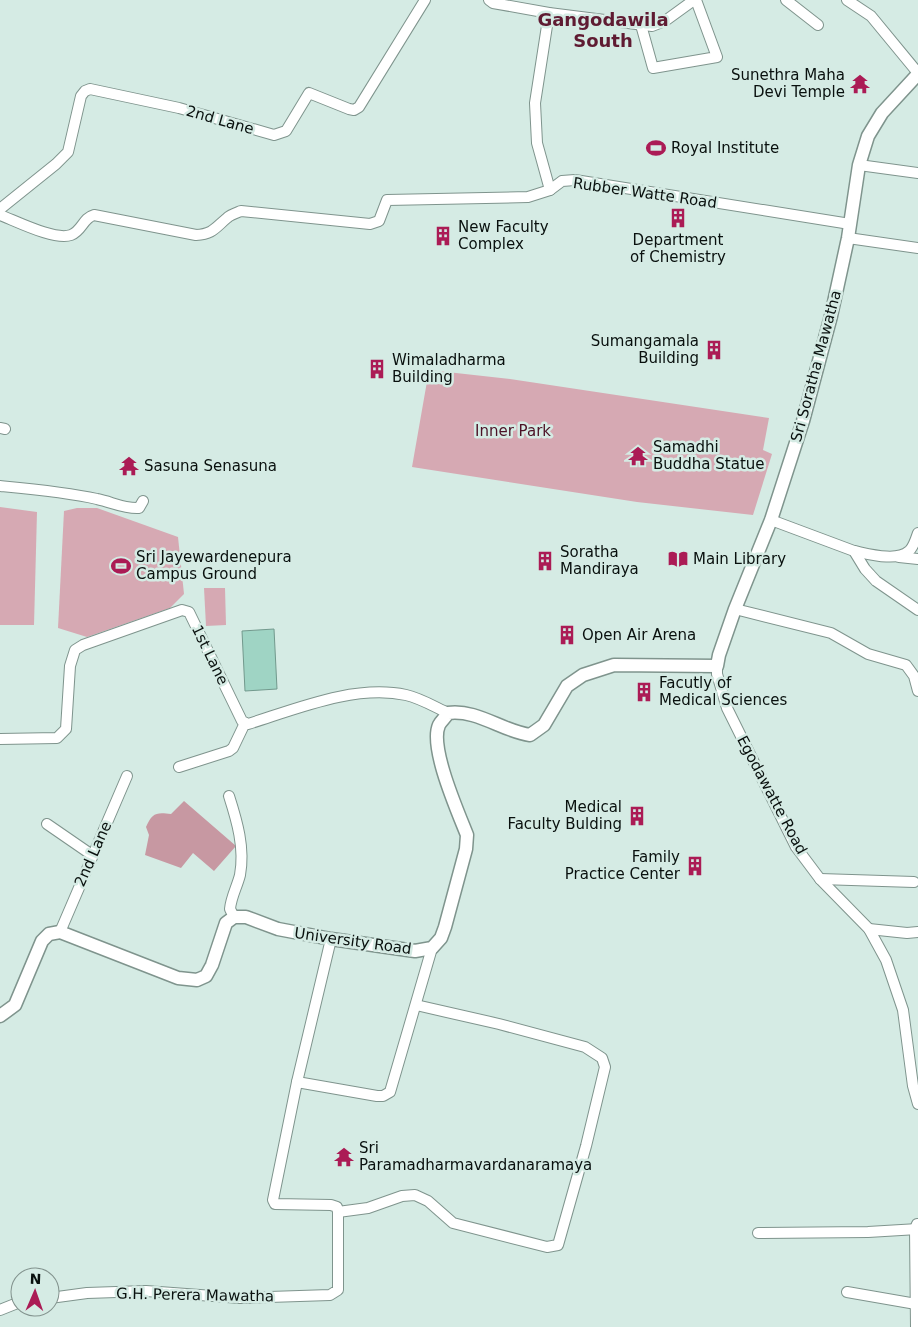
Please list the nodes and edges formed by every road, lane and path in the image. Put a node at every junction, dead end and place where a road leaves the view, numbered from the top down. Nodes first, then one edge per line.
1 (425, 0) edge
2 (489, 0) edge
3 (695, 0) edge
4 (786, 0) edge
5 (848, 0) edge
6 (549, 13) junction
7 (818, 25) dead end
8 (642, 26) junction
9 (918, 73) edge
10 (859, 165) junction
11 (918, 173) edge
12 (550, 190) junction
13 (0, 209) edge
14 (0, 215) edge
15 (850, 224) junction
16 (848, 238) junction
17 (918, 248) edge
18 (0, 486) edge
19 (143, 501) dead end
20 (772, 520) junction
21 (918, 533) edge
22 (854, 551) junction
23 (899, 557) junction
24 (918, 560) edge
25 (735, 609) junction
26 (918, 610) edge
27 (717, 666) junction
28 (918, 691) edge
29 (448, 713) junction
30 (245, 723) junction
31 (0, 739) edge
32 (179, 767) dead end
33 (127, 776) dead end
34 (229, 796) dead end
35 (47, 824) dead end
36 (92, 855) junction
37 (820, 879) junction
38 (914, 882) dead end
39 (234, 917) junction
40 (869, 929) junction
41 (60, 932) junction
42 (918, 932) edge
43 (331, 939) junction
44 (432, 948) junction
45 (416, 1005) junction
46 (0, 1016) edge
47 (914, 1057) edge
48 (297, 1082) junction
49 (918, 1104) edge
50 (338, 1212) junction
51 (917, 1227) edge
52 (758, 1233) dead end
53 (846, 1292) dead end
54 (60, 1297) edge
55 (916, 1304) junction
56 (916, 1327) edge

1 - 13 street, 2nd Lane
2 - 6 street
3 - 8 street
3 - 8 street
4 - 7 street
5 - 9 street
6 - 8 street
6 - 12 street
9 - 10 main road, Sri Soratha Mawatha
10 - 11 street
10 - 15 main road, Sri Soratha Mawatha
12 - 14 street, Rubber Watte Road
12 - 15 street, Rubber Watte Road
15 - 16 main road, Sri Soratha Mawatha
16 - 17 street
16 - 20 main road, Sri Soratha Mawatha
18 - 19 street
20 - 22 street
20 - 25 main road, Sri Soratha Mawatha
21 - 23 street
22 - 23 street
22 - 26 street
23 - 24 street
25 - 27 main road, Sri Soratha Mawatha
25 - 28 street
27 - 29 main road
27 - 37 street, Egodawatte Road
29 - 30 street
29 - 44 main road, University Road
30 - 31 street, 1st Lane
30 - 32 street
33 - 36 street, 2nd Lane
34 - 39 street
35 - 36 street
36 - 41 street, 2nd Lane
37 - 38 street
37 - 40 street, Egodawatte Road
39 - 41 main road
39 - 43 main road, University Road
40 - 42 street
40 - 47 street, Egodawatte Road
41 - 46 main road
43 - 44 main road, University Road
43 - 48 street
44 - 45 street
45 - 48 street
45 - 50 street
47 - 49 street, Egodawatte Road
48 - 50 street
50 - 54 street, G.H. Perera Mawatha
51 - 52 street
51 - 55 street
53 - 55 street
55 - 56 street

